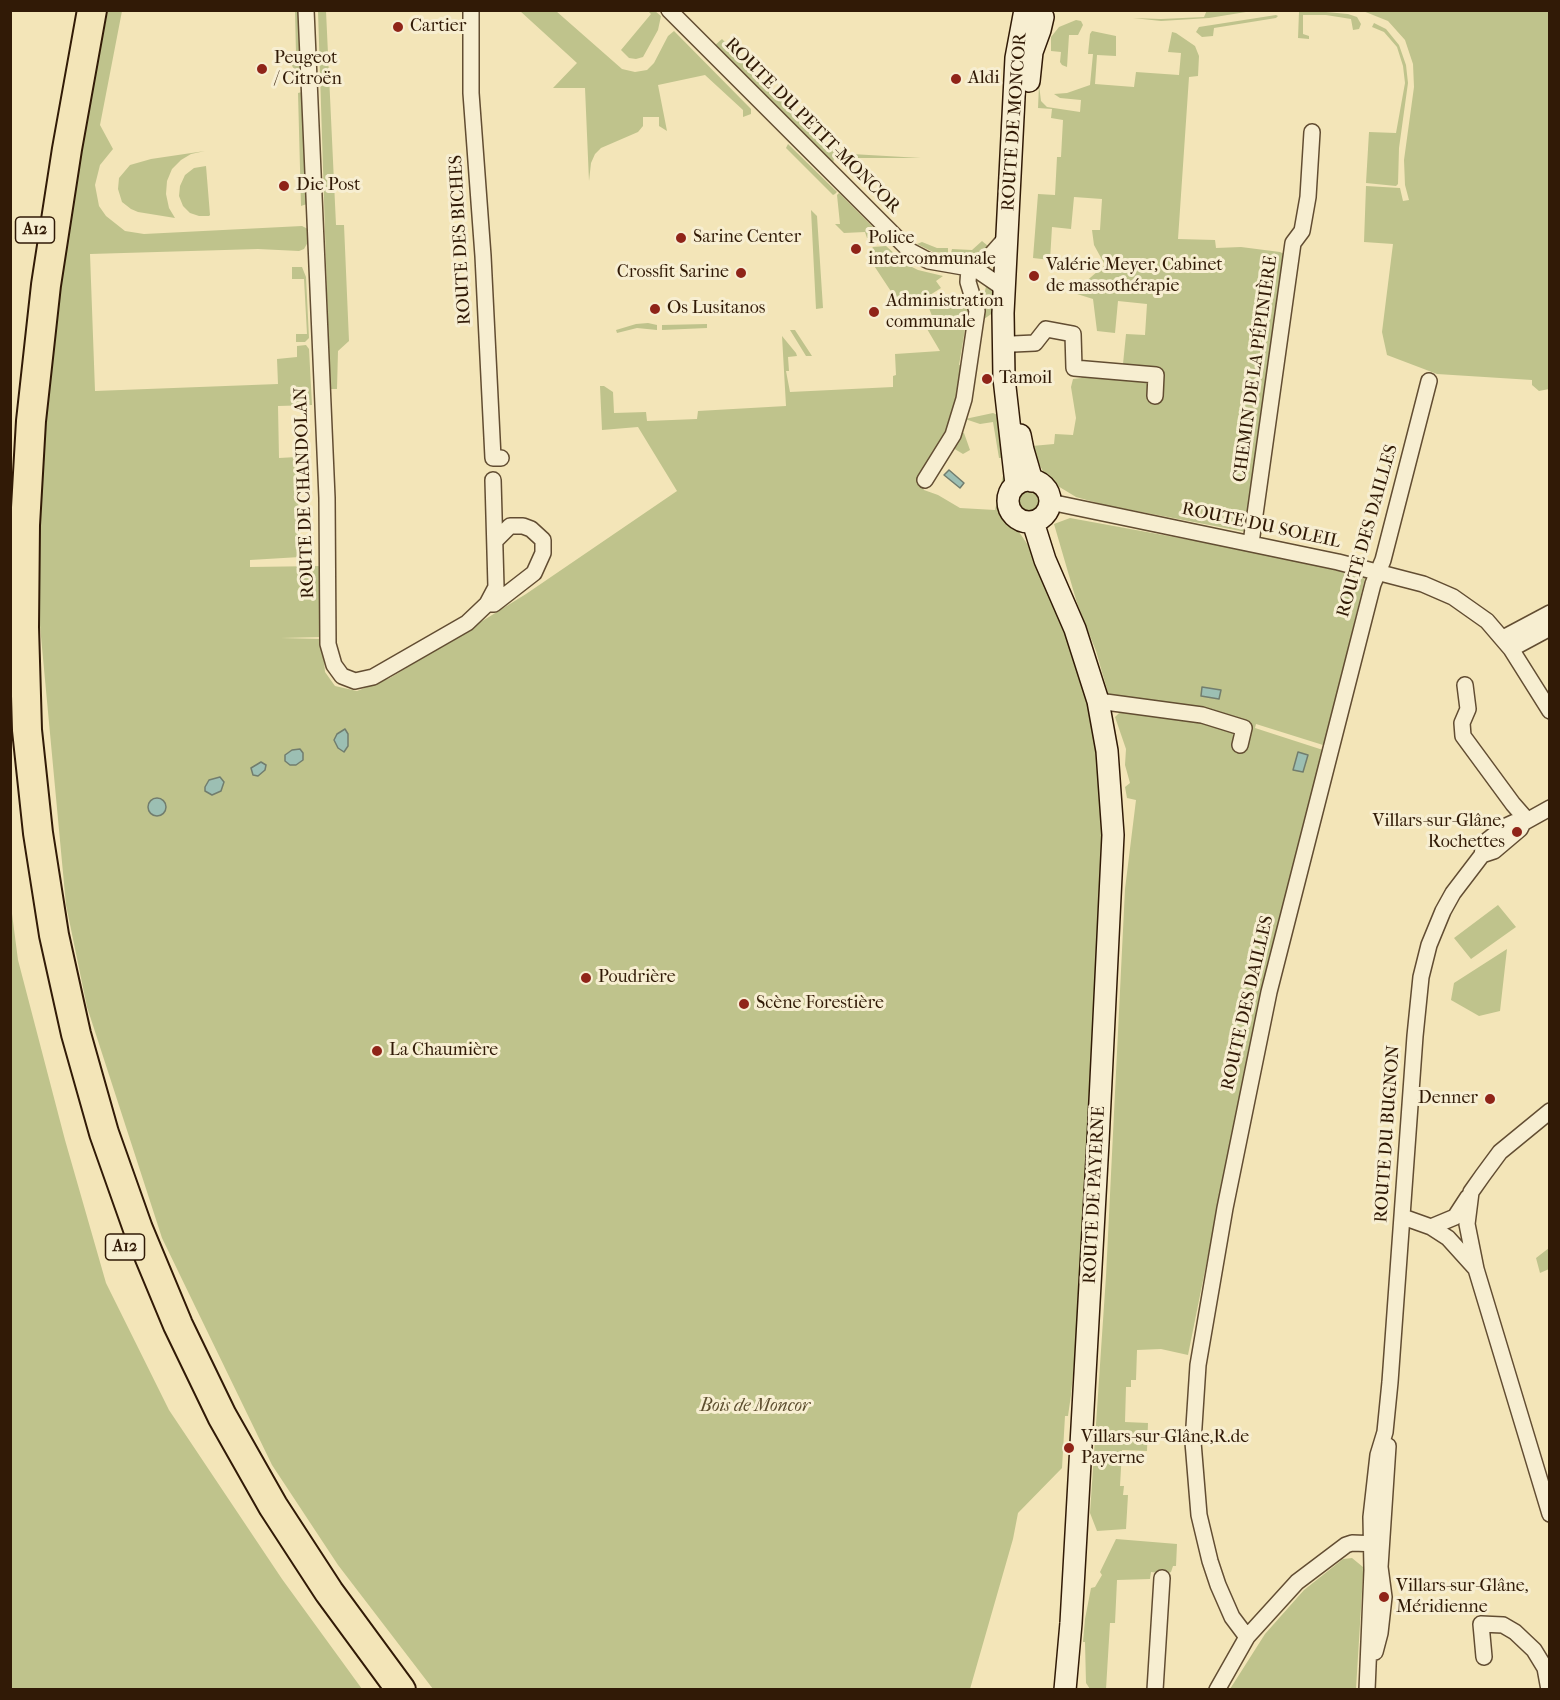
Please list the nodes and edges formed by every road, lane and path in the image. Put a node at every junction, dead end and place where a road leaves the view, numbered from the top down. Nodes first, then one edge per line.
1 (73, 10) edge
2 (92, 10) edge
3 (306, 10) edge
4 (471, 10) edge
5 (669, 10) edge
6 (1039, 12) edge
7 (1312, 132) dead end
8 (1006, 238) junction
9 (969, 268) junction
10 (1004, 294) junction
11 (1013, 344) junction
12 (1428, 381) dead end
13 (1155, 396) dead end
14 (10, 452) edge
15 (501, 458) dead end
16 (493, 480) dead end
17 (925, 480) dead end
18 (1024, 482) junction
19 (1050, 502) junction
20 (1033, 522) junction
21 (495, 541) junction
22 (1251, 543) junction
23 (1378, 571) junction
24 (487, 604) junction
25 (1550, 613) edge
26 (1550, 628) edge
27 (1507, 643) junction
28 (1465, 685) dead end
29 (1098, 701) junction
30 (1550, 711) edge
31 (1240, 745) dead end
32 (10, 750) edge
33 (1550, 808) edge
34 (1525, 822) junction
35 (1550, 1111) edge
36 (1471, 1192) junction
37 (1402, 1218) junction
38 (1431, 1227) junction
39 (1476, 1269) junction
40 (1550, 1514) edge
41 (1376, 1544) junction
42 (1162, 1578) dead end
43 (1247, 1636) junction
44 (1484, 1657) dead end
45 (378, 1689) edge
46 (401, 1689) edge
47 (1065, 1689) edge
48 (1155, 1689) edge
49 (1217, 1689) edge
50 (1367, 1689) edge
51 (1549, 1689) edge

1 - 14 highway, A12
2 - 46 highway, A12
3 - 24 street, ROUTE DE CHANDOLAN
4 - 15 street, ROUTE DES BICHES
5 - 9 street, ROUTE DU PETIT-MONCOR
6 - 8 main road, ROUTE DE MONCOR
6 - 11 main road, ROUTE DE MONCOR
7 - 22 street, CHEMIN DE LA PÉPINIÈRE
8 - 9 street
8 - 10 main road, ROUTE DE MONCOR
9 - 10 street, ROUTE DU PETIT-MONCOR
9 - 17 street
10 - 18 main road, ROUTE DE MONCOR
11 - 13 street
11 - 18 main road, ROUTE DE MONCOR
12 - 23 street, ROUTE DES DAILLES
16 - 21 street
18 - 19 main road
18 - 20 main road
19 - 20 main road
19 - 22 street, ROUTE DU SOLEIL
20 - 29 main road, ROUTE DE PAYERNE
21 - 24 street
21 - 24 street, ROUTE DE CHANDOLAN
22 - 23 street, ROUTE DU SOLEIL
23 - 27 street, ROUTE DU SOLEIL
23 - 43 street, ROUTE DES DAILLES
25 - 27 street
26 - 27 street
27 - 30 street, ROUTE DU SOLEIL
28 - 34 street
29 - 31 street
29 - 47 main road, ROUTE DE PAYERNE
32 - 45 highway, A12
33 - 34 street, ROUTE DU BUGNON
34 - 37 street, ROUTE DU BUGNON
35 - 36 street
36 - 38 street
36 - 39 street
37 - 38 street
37 - 41 street, ROUTE DU BUGNON
38 - 39 street
39 - 40 street
41 - 43 street
41 - 50 street, ROUTE DU BUGNON
42 - 48 street
43 - 49 street
44 - 51 street

